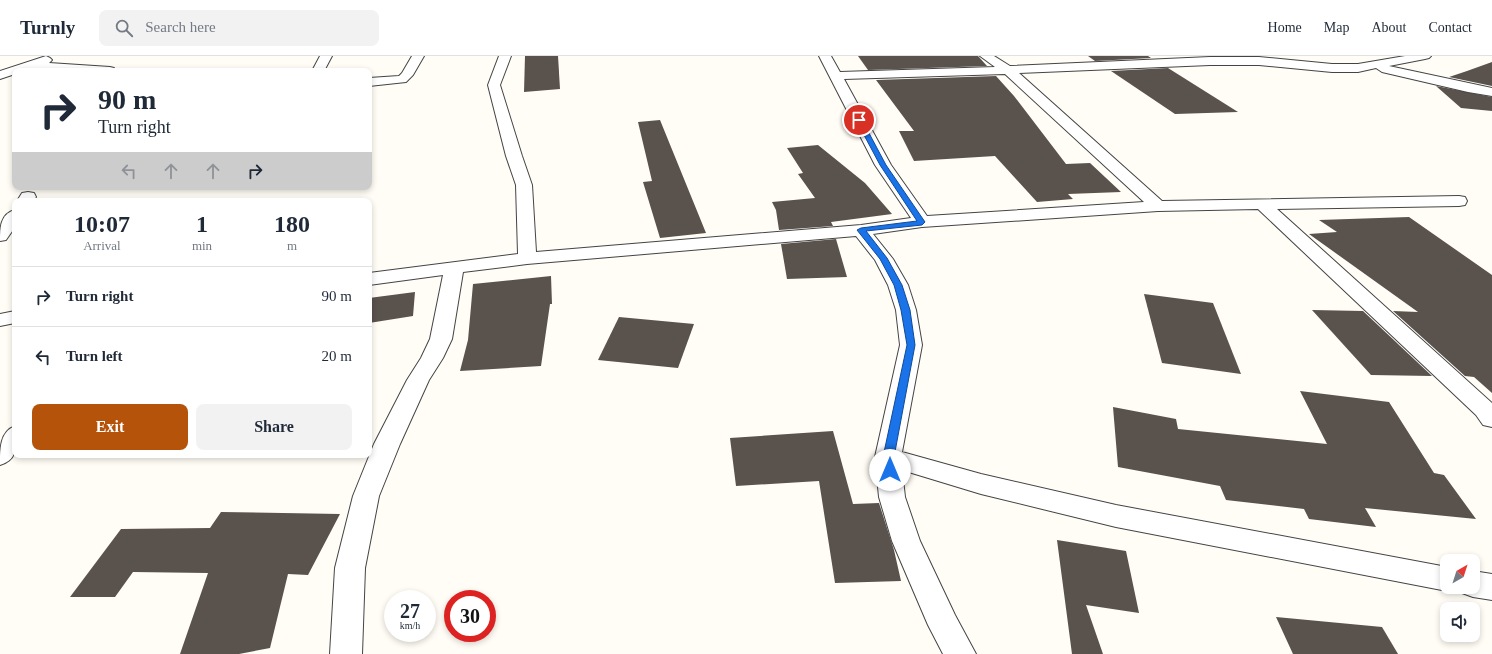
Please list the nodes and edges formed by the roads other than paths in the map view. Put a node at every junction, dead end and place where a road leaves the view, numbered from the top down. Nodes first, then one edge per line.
1 (57, 56) edge
2 (326, 56) edge
3 (418, 56) edge
4 (505, 56) edge
5 (825, 56) edge
6 (986, 56) edge
7 (1310, 56) edge
8 (1425, 56) edge
9 (1205, 58) edge
10 (32, 65) junction
11 (1370, 66) junction
12 (22, 68) edge
13 (71, 68) edge
14 (320, 68) edge
15 (12, 71) edge
16 (1010, 71) junction
17 (0, 75) edge
18 (836, 76) junction
19 (372, 82) edge
20 (1492, 92) edge
21 (1459, 201) dead end
22 (1263, 204) junction
23 (1158, 206) junction
24 (12, 219) edge
25 (922, 222) junction
26 (861, 230) junction
27 (0, 236) edge
28 (527, 258) junction
29 (454, 268) junction
30 (372, 279) edge
31 (12, 318) edge
32 (0, 320) edge
33 (1492, 419) edge
34 (12, 439) edge
35 (0, 456) edge
36 (888, 457) junction
37 (1440, 578) edge
38 (1480, 585) edge
39 (1492, 587) edge
40 (346, 654) edge
41 (960, 654) edge

1 - 10 street
2 - 14 street
3 - 19 street
4 - 28 street
5 - 18 street
6 - 16 street
7 - 11 street
8 - 11 street
9 - 11 street
9 - 16 street
10 - 12 street
10 - 13 street
11 - 20 street
15 - 17 street
16 - 18 street
16 - 23 street
18 - 25 street
21 - 22 street
22 - 23 street
22 - 33 street
23 - 25 street
24 - 27 street
25 - 26 street
26 - 28 street
26 - 36 street
28 - 29 street
29 - 30 street
29 - 40 street
31 - 32 street
34 - 35 street
36 - 37 street
36 - 41 street
38 - 39 street

